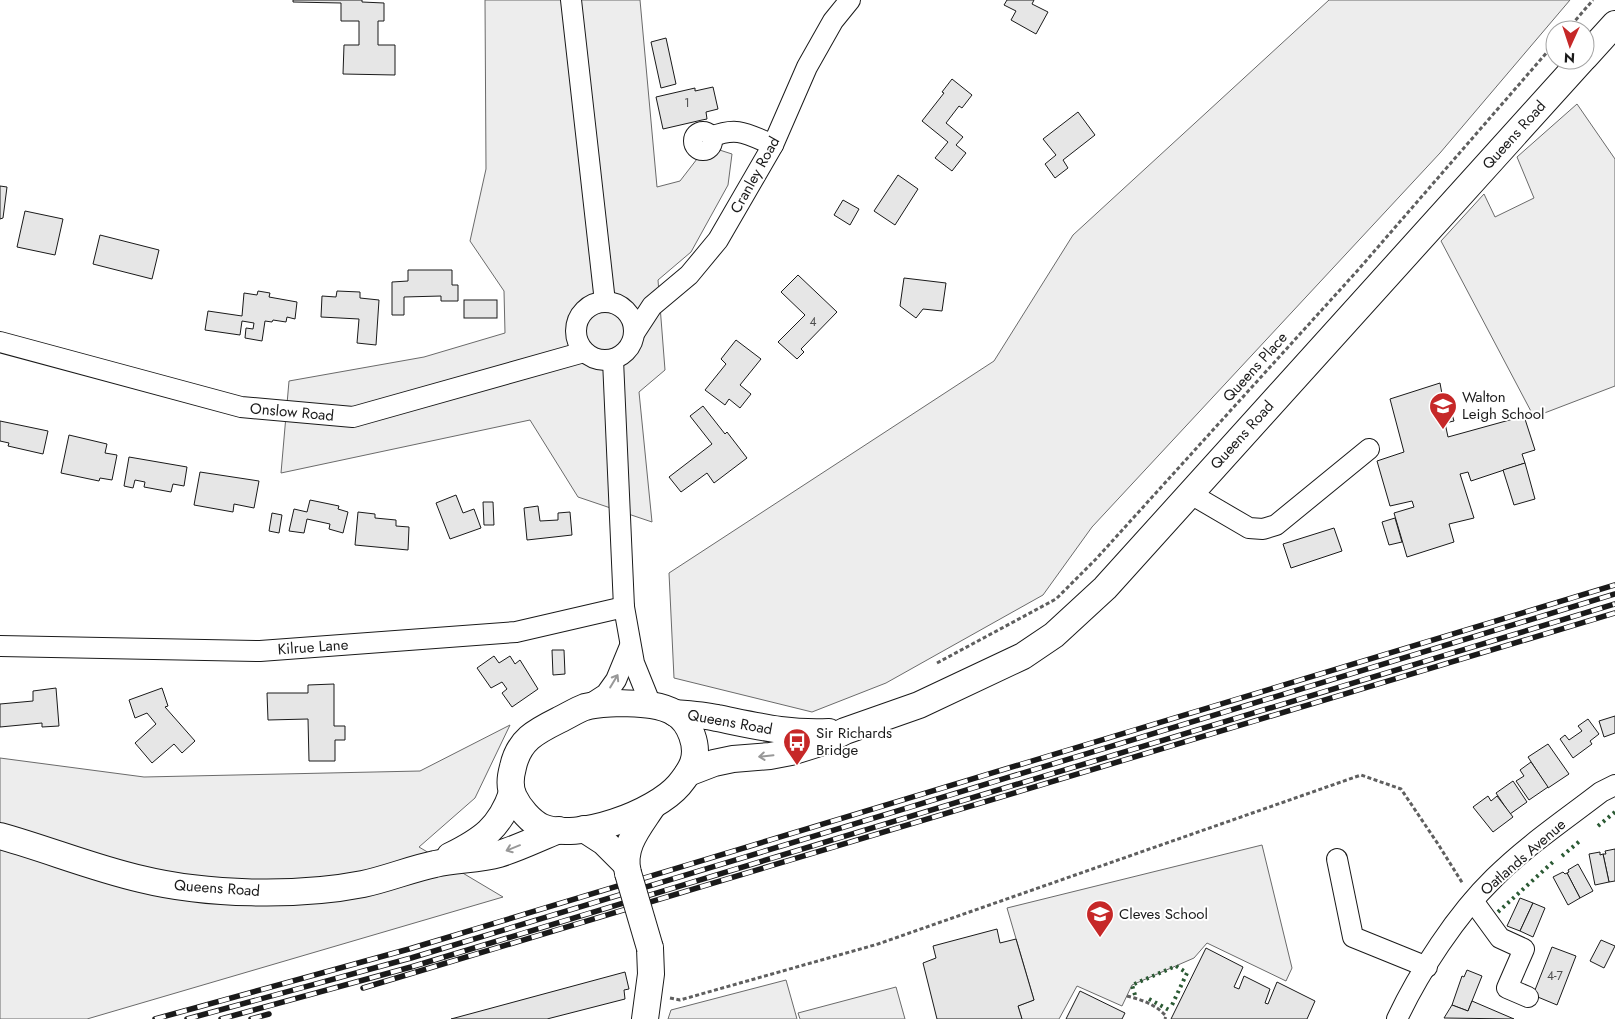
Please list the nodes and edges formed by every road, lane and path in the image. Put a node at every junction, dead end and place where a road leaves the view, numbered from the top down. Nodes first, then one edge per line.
1 (571, 0) edge
2 (850, 0) edge
3 (1593, 0) edge
4 (1576, 20) edge
5 (1615, 24) edge
6 (1595, 46) edge
7 (1545, 55) edge
8 (1573, 70) edge
9 (711, 137) dead end
10 (773, 145) junction
11 (605, 302) junction
12 (635, 332) junction
13 (0, 342) edge
14 (584, 352) junction
15 (613, 360) junction
16 (1369, 449) dead end
17 (1190, 493) junction
18 (624, 607) junction
19 (0, 646) edge
20 (630, 646) junction
21 (937, 663) dead end
22 (586, 707) junction
23 (663, 709) junction
24 (845, 731) junction
25 (688, 773) junction
26 (1615, 785) edge
27 (512, 793) junction
28 (652, 807) junction
29 (571, 830) junction
30 (0, 836) edge
31 (1337, 859) dead end
32 (437, 863) junction
33 (627, 869) junction
34 (1473, 901) junction
35 (1427, 967) junction
36 (1127, 996) dead end
37 (1528, 997) dead end
38 (647, 1007) edge
39 (1165, 1019) edge
40 (1397, 1019) edge

1 - 11 street
2 - 10 street, Cranley Road
3 - 4 path
5 - 6 main road
7 - 21 path, Queens Place
8 - 17 main road, Queens Road
9 - 10 street
10 - 12 street, Cranley Road
11 - 12 street
11 - 14 street
12 - 15 street
13 - 14 street, Onslow Road
14 - 15 street
15 - 18 street
16 - 17 street
17 - 24 main road, Queens Road
18 - 19 street, Kilrue Lane
18 - 20 street
22 -> 20 street
20 - 23 street
22 - 23 main road
22 - 27 main road
23 - 24 main road, Queens Road
23 - 25 main road
24 -> 25 main road, Queens Road
25 - 28 main road
26 - 34 street, Oatlands Avenue
27 - 29 main road
27 - 32 main road, Queens Road
28 - 29 main road
28 - 33 main road
29 -> 32 main road, Queens Road
29 - 33 main road
30 - 32 main road, Queens Road
31 - 35 street
33 - 38 main road, bridge
34 - 35 street, Oatlands Avenue
34 - 37 street
34 - 38 path
35 - 40 street, Oatlands Avenue
36 - 39 path

